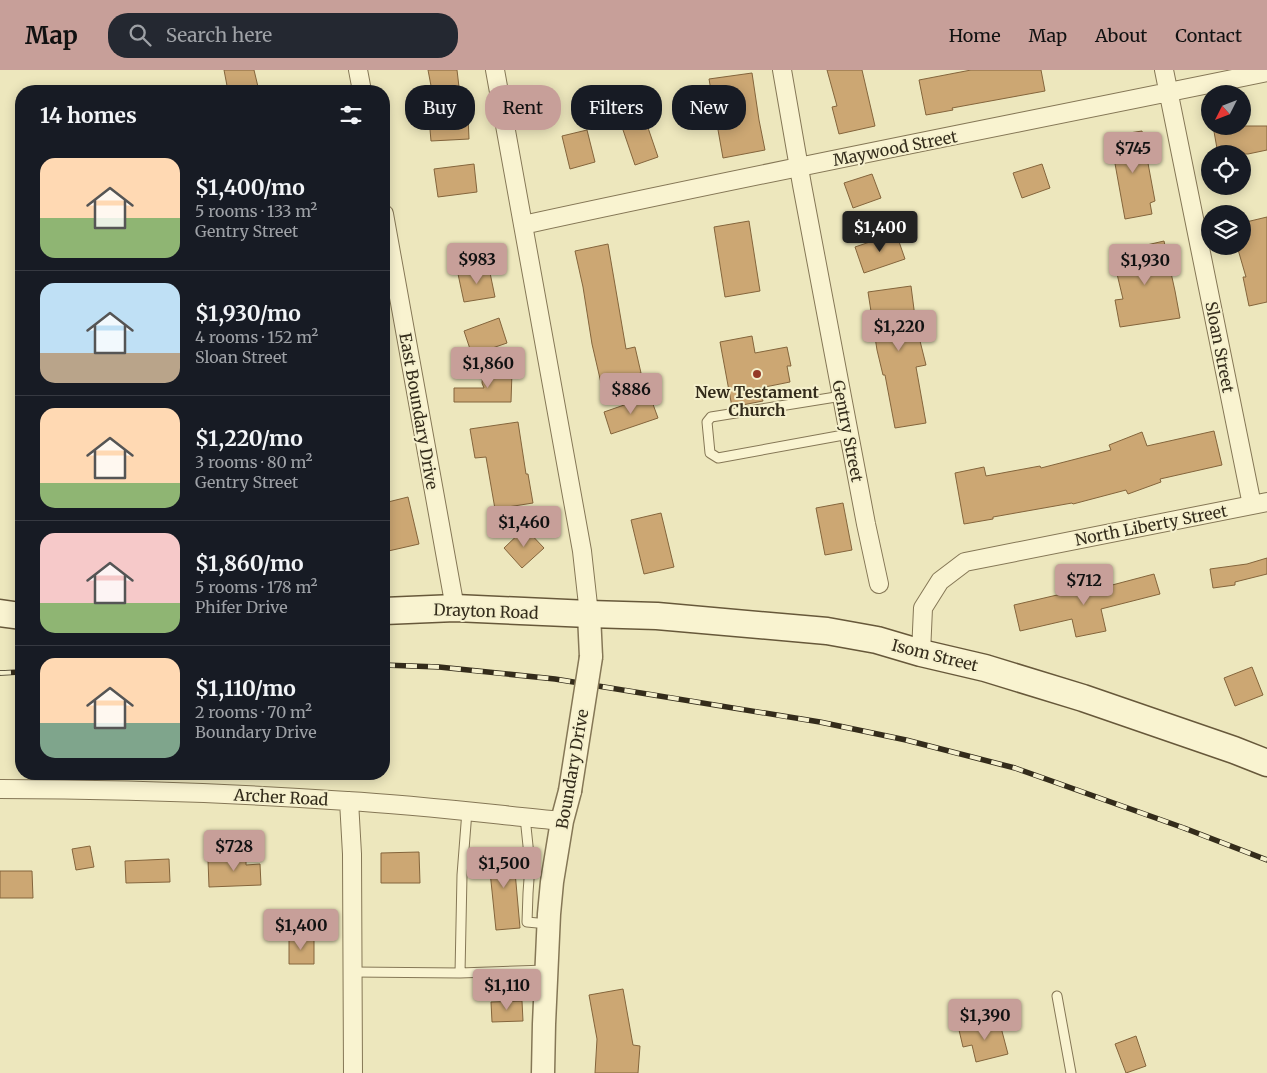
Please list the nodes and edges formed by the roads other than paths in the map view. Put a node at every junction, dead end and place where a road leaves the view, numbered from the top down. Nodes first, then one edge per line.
1 (358, 70) edge
2 (495, 70) edge
3 (782, 70) edge
4 (1164, 70) edge
5 (1267, 72) edge
6 (361, 85) edge
7 (1169, 92) junction
8 (799, 167) junction
9 (523, 225) junction
10 (390, 247) edge
11 (842, 396) junction
12 (849, 434) junction
13 (1259, 504) edge
14 (879, 584) dead end
15 (455, 608) junction
16 (390, 611) edge
17 (0, 613) edge
18 (589, 614) junction
19 (15, 615) edge
20 (921, 652) junction
21 (1267, 763) edge
22 (0, 790) edge
23 (348, 801) junction
24 (467, 811) junction
25 (525, 817) junction
26 (562, 821) junction
27 (548, 924) junction
28 (546, 970) junction
29 (353, 972) junction
30 (460, 973) junction
31 (1058, 996) dead end
32 (353, 1073) edge
33 (544, 1073) edge
34 (1071, 1073) edge

1 - 6 street
2 - 9 street
3 - 8 street, Gentry Street
4 - 7 street, Sloan Street
5 - 7 street, Maywood Street
7 - 8 street, Maywood Street
7 - 13 street, Sloan Street
8 - 9 street, Maywood Street
8 - 11 street, Gentry Street
9 - 18 street
10 - 15 street, East Boundary Drive
11 - 12 street, Gentry Street
11 - 12 lane
12 - 14 street, Gentry Street
13 - 20 street, North Liberty Street
15 - 16 main road, Drayton Road
15 - 18 main road, Drayton Road
17 - 19 main road
18 - 20 main road, Isom Street
18 - 26 street, Boundary Drive, bridge
20 - 21 main road, Isom Street
22 - 23 street, Archer Road
23 - 24 street, Archer Road
23 - 29 street
24 - 25 street, Archer Road
24 - 30 lane
25 - 26 street, Archer Road
25 - 27 lane
26 - 27 street, Boundary Drive
27 - 28 street, Boundary Drive
28 - 30 lane
28 - 33 street, Boundary Drive
29 - 30 lane
29 - 32 street
31 - 34 lane

